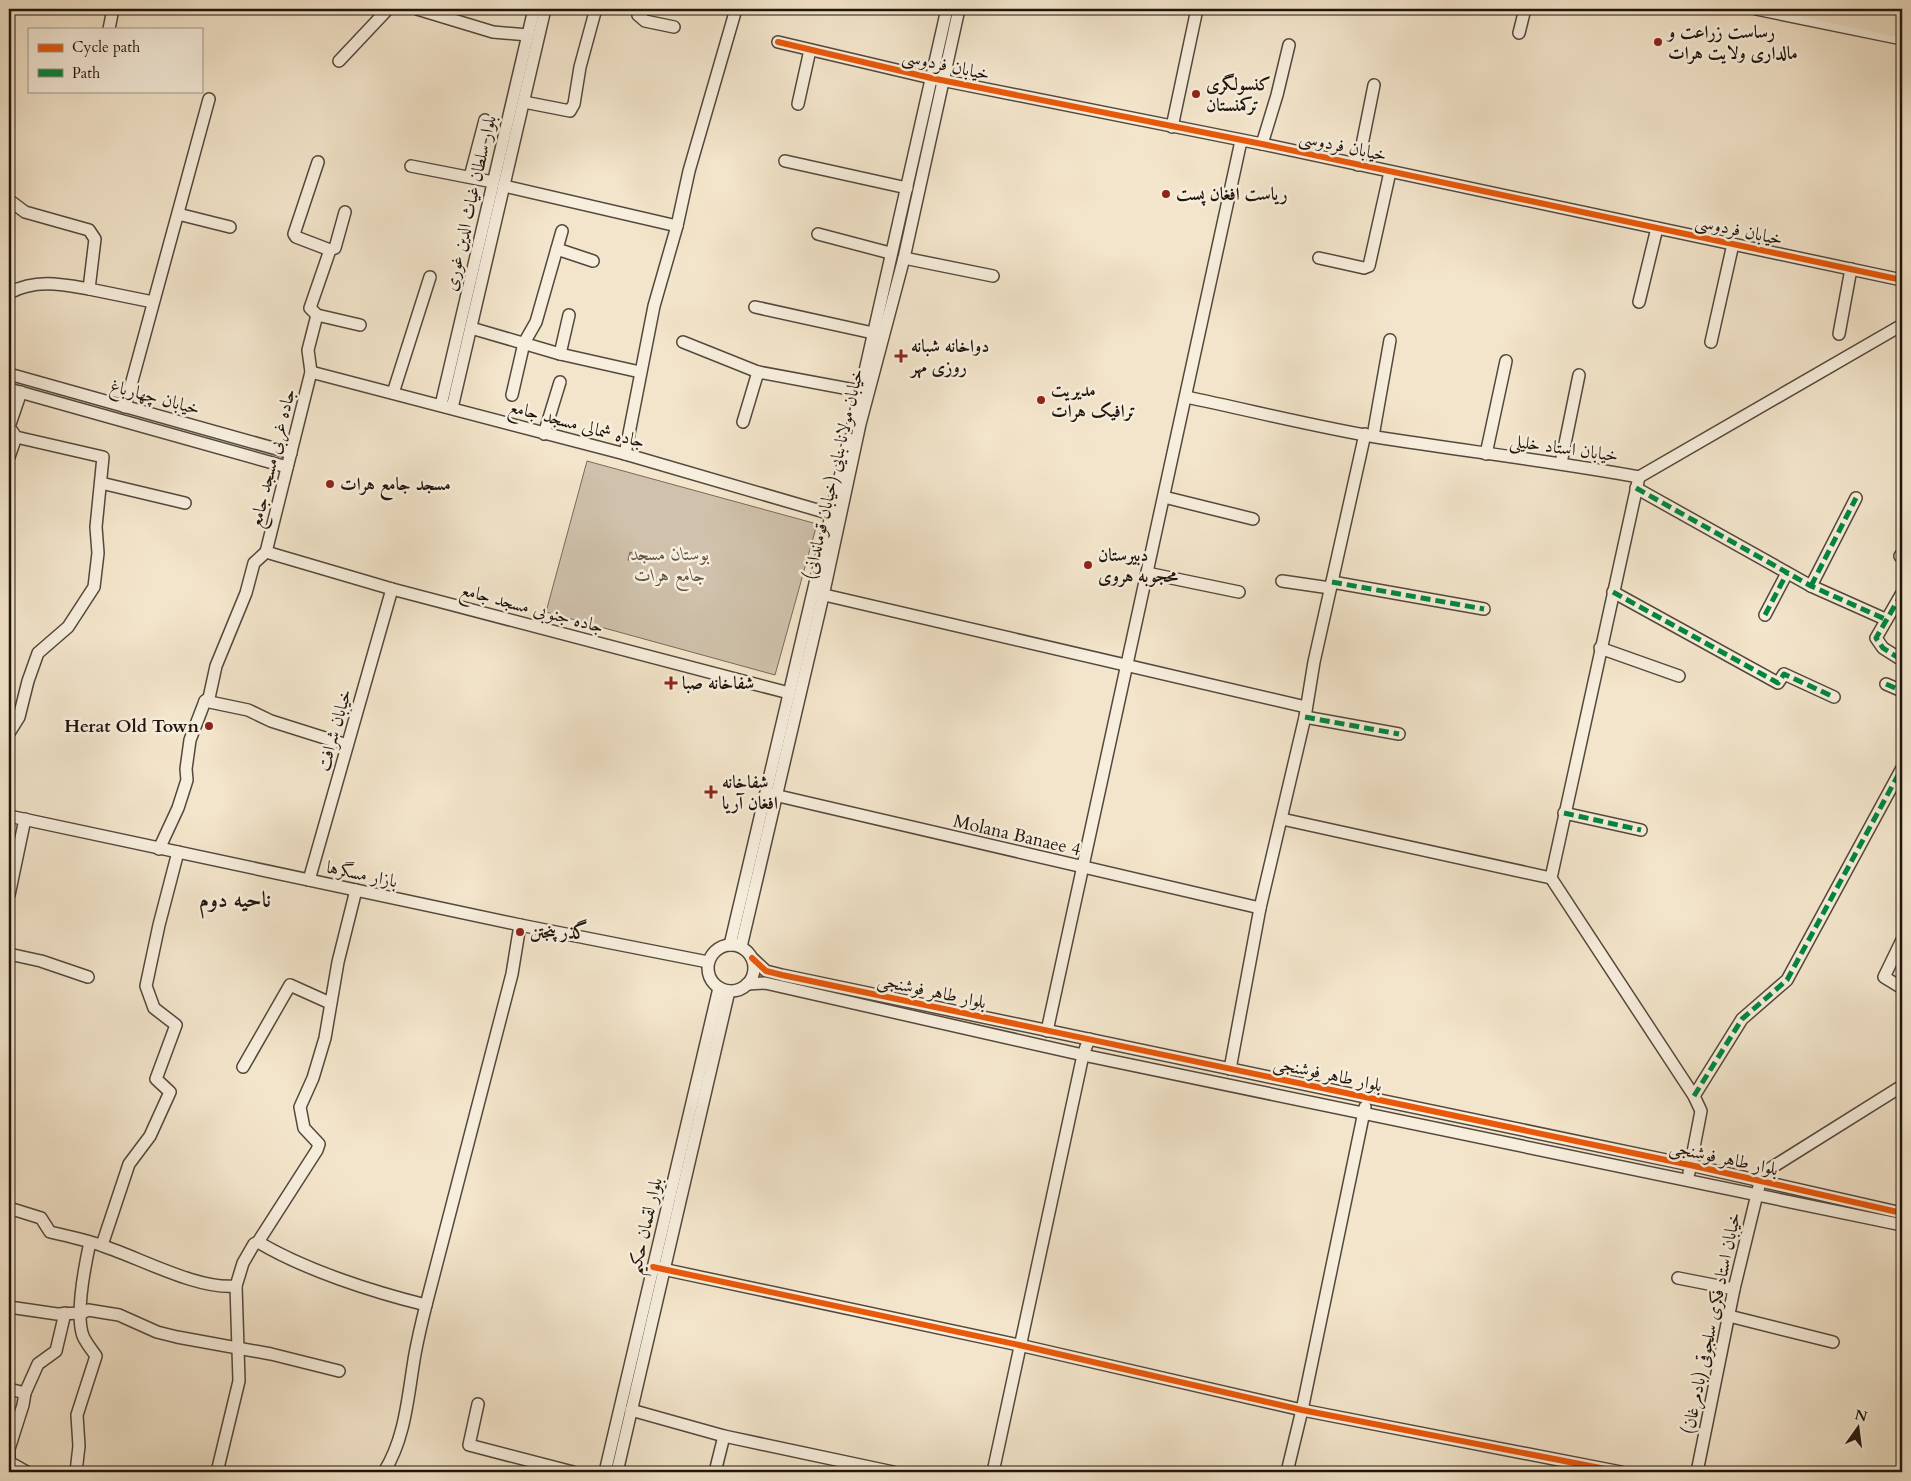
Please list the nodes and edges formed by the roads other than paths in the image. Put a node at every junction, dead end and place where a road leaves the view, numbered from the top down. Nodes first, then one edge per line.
1 (113, 9) edge
2 (388, 9) edge
3 (417, 9) edge
4 (534, 9) edge
5 (544, 9) edge
6 (640, 9) edge
7 (736, 9) edge
8 (947, 9) edge
9 (959, 9) edge
10 (1197, 9) edge
11 (1524, 9) edge
12 (1756, 9) edge
13 (1807, 9) edge
14 (1885, 9) edge
15 (595, 12) dead end
16 (1902, 12) edge
17 (674, 27) dead end
18 (109, 28) edge
19 (1902, 29) edge
20 (1519, 32) dead end
21 (528, 35) junction
22 (1902, 40) edge
23 (778, 42) dead end
24 (1289, 45) dead end
25 (810, 50) junction
26 (339, 61) dead end
27 (931, 78) junction
28 (944, 80) junction
29 (1374, 85) dead end
30 (209, 99) dead end
31 (524, 102) junction
32 (798, 104) dead end
33 (485, 120) dead end
34 (1172, 127) junction
35 (1241, 140) junction
36 (1262, 144) junction
37 (785, 161) dead end
38 (318, 162) dead end
39 (1358, 165) junction
40 (411, 166) dead end
41 (1390, 172) junction
42 (470, 177) junction
43 (499, 184) junction
44 (907, 188) junction
45 (9, 200) edge
46 (345, 212) dead end
47 (178, 214) junction
48 (677, 226) junction
49 (230, 227) dead end
50 (1657, 228) junction
51 (562, 231) dead end
52 (818, 234) dead end
53 (1733, 244) junction
54 (557, 249) junction
55 (330, 250) junction
56 (890, 253) junction
57 (904, 258) junction
58 (1319, 258) dead end
59 (593, 261) dead end
60 (1852, 269) junction
61 (993, 276) dead end
62 (430, 277) dead end
63 (1902, 280) edge
64 (89, 288) junction
65 (9, 293) edge
66 (153, 302) junction
67 (1639, 302) dead end
68 (755, 307) dead end
69 (317, 315) junction
70 (570, 315) dead end
71 (360, 325) dead end
72 (1902, 325) edge
73 (471, 328) junction
74 (873, 332) junction
75 (1839, 334) dead end
76 (1390, 340) dead end
77 (524, 342) junction
78 (682, 342) dead end
79 (1711, 342) dead end
80 (560, 354) junction
81 (1506, 361) dead end
82 (312, 372) junction
83 (640, 372) junction
84 (758, 372) junction
85 (9, 374) edge
86 (1579, 375) dead end
87 (560, 382) dead end
88 (9, 389) edge
89 (21, 392) junction
90 (860, 392) junction
91 (393, 393) junction
92 (512, 395) dead end
93 (1186, 397) junction
94 (125, 406) junction
95 (446, 407) junction
96 (744, 422) dead end
97 (544, 434) junction
98 (1369, 435) junction
99 (16, 437) junction
100 (291, 453) junction
101 (625, 454) junction
102 (1486, 454) junction
103 (9, 456) edge
104 (1561, 463) junction
105 (288, 467) junction
106 (1638, 482) junction
107 (101, 484) junction
108 (1164, 497) junction
109 (1856, 498) dead end
110 (185, 503) dead end
111 (836, 515) junction
112 (1253, 519) dead end
113 (266, 552) junction
114 (1147, 573) junction
115 (1787, 573) junction
116 (1282, 581) dead end
117 (1331, 585) junction
118 (1811, 586) junction
119 (392, 589) junction
120 (1239, 592) dead end
121 (1613, 592) junction
122 (1902, 593) edge
123 (818, 594) junction
124 (1484, 609) dead end
125 (1765, 615) dead end
126 (1886, 619) junction
127 (1600, 648) junction
128 (1902, 660) edge
129 (1127, 664) junction
130 (1679, 676) dead end
131 (1886, 684) dead end
132 (1902, 688) edge
133 (789, 693) junction
134 (1834, 697) dead end
135 (205, 700) junction
136 (1306, 712) junction
137 (9, 733) edge
138 (1400, 734) dead end
139 (347, 745) junction
140 (1902, 768) edge
141 (771, 794) junction
142 (1564, 813) junction
143 (9, 816) edge
144 (26, 818) junction
145 (1282, 819) junction
146 (1641, 830) dead end
147 (159, 849) junction
148 (178, 852) junction
149 (1082, 868) junction
150 (1551, 878) junction
151 (309, 880) junction
152 (356, 890) junction
153 (9, 895) edge
154 (1260, 908) junction
155 (520, 925) junction
156 (1902, 940) edge
157 (735, 946) junction
158 (9, 954) edge
159 (752, 958) junction
160 (708, 962) junction
161 (88, 977) dead end
162 (747, 984) junction
163 (1902, 988) edge
164 (724, 989) junction
165 (330, 1003) junction
166 (1047, 1031) junction
167 (1089, 1040) junction
168 (1083, 1055) junction
169 (243, 1067) dead end
170 (1230, 1069) junction
171 (1902, 1086) edge
172 (1694, 1096) junction
173 (1366, 1098) junction
174 (1364, 1115) junction
175 (1690, 1166) junction
176 (1687, 1180) junction
177 (1760, 1182) junction
178 (1756, 1193) junction
179 (9, 1208) edge
180 (1902, 1213) edge
181 (1902, 1225) edge
182 (90, 1242) junction
183 (258, 1242) junction
184 (102, 1245) junction
185 (659, 1268) junction
186 (1678, 1278) dead end
187 (236, 1286) junction
188 (1734, 1289) junction
189 (426, 1305) junction
190 (9, 1307) edge
191 (65, 1313) junction
192 (82, 1313) junction
193 (1729, 1316) junction
194 (1834, 1342) dead end
195 (1019, 1345) junction
196 (237, 1348) junction
197 (339, 1371) dead end
198 (9, 1389) edge
199 (25, 1393) junction
200 (478, 1404) dead end
201 (632, 1410) junction
202 (1302, 1410) junction
203 (724, 1436) junction
204 (9, 1449) edge
205 (9, 1453) edge
206 (27, 1472) edge
207 (76, 1472) edge
208 (217, 1472) edge
209 (384, 1472) edge
210 (573, 1472) edge
211 (605, 1472) edge
212 (617, 1472) edge
213 (715, 1472) edge
214 (893, 1472) edge
215 (993, 1472) edge
216 (1287, 1472) edge
217 (1621, 1472) edge
218 (1697, 1472) edge

1 - 18 street
2 - 26 street
3 - 21 street
4 - 21 street, بلوار سلطان غیاث الدین غوری
5 - 31 street
6 - 17 street
7 - 48 street
8 - 27 street, خیابان مولانا بنایی (خیابان قوماندانی)
9 - 28 street, خیابان مولانا بنایی (خیابان قوماندانی)
10 - 34 street
11 - 20 street
12 - 22 street
13 - 19 highway
14 - 16 highway
15 - 31 street
21 - 43 street, بلوار سلطان غیاث الدین غوری
23 - 25 street, خیابان فردوسی
24 - 36 street
25 - 27 street, خیابان فردوسی
25 - 32 street
27 - 28 street, خیابان فردوسی
27 - 44 street, خیابان مولانا بنایی (خیابان قوماندانی)
28 - 34 street, خیابان فردوسی
28 - 57 street, خیابان مولانا بنایی (خیابان قوماندانی)
29 - 39 street
30 - 47 street
31 - 43 street
33 - 42 street
34 - 35 street, خیابان فردوسی
35 - 36 street, خیابان فردوسی
35 - 93 street
36 - 39 street, خیابان فردوسی
37 - 44 street
38 - 55 street
39 - 41 street, خیابان فردوسی
40 - 42 street
41 - 50 street, خیابان فردوسی
41 - 58 street
42 - 43 street
43 - 48 street
43 - 73 street
43 - 95 street, بلوار سلطان غیاث الدین غوری
44 - 56 street, خیابان مولانا بنایی (خیابان قوماندانی)
45 - 64 street
46 - 55 street
47 - 49 street
47 - 66 street
48 - 83 street
50 - 53 street, خیابان فردوسی
50 - 67 street
51 - 54 street
52 - 56 street
53 - 60 street, خیابان فردوسی
53 - 79 street
54 - 59 street
54 - 77 street
55 - 69 street
56 - 74 street, خیابان مولانا بنایی (خیابان قوماندانی)
57 - 61 street
57 - 111 street, خیابان مولانا بنایی (خیابان قوماندانی)
60 - 63 street, خیابان فردوسی
60 - 75 street
62 - 91 street
64 - 65 street
64 - 66 street
66 - 94 street
68 - 74 street
69 - 71 street
69 - 82 street
70 - 80 street
72 - 106 street, خیابان استاد خلیلی
73 - 77 street
73 - 95 street
74 - 90 street, خیابان مولانا بنایی (خیابان قوماندانی)
76 - 98 street
77 - 80 street
77 - 92 street
78 - 84 street
80 - 83 street
81 - 102 street
82 - 91 street, جاده شمالی مسجد جامع
82 - 100 street, جاده غربی مسجد جامع
83 - 101 street
84 - 90 street
84 - 96 street
85 - 94 street, خیابان چهارباغ
86 - 104 street
87 - 97 street
88 - 89 street, خیابان چهارباغ
89 - 99 street
89 - 105 street, خیابان چهارباغ
90 - 111 street, خیابان مولانا بنایی (خیابان قوماندانی)
91 - 95 street, جاده شمالی مسجد جامع
93 - 98 street, خیابان استاد خلیلی
93 - 108 street
94 - 100 street, خیابان چهارباغ
95 - 97 street, جاده شمالی مسجد جامع
97 - 101 street, جاده شمالی مسجد جامع
98 - 102 street, خیابان استاد خلیلی
98 - 117 street
99 - 103 street
99 - 107 street
100 - 105 street, جاده غربی مسجد جامع
101 - 111 street, جاده شمالی مسجد جامع
102 - 104 street, خیابان استاد خلیلی
104 - 106 street, خیابان استاد خلیلی
105 - 113 street, جاده غربی مسجد جامع
106 - 115 street
106 - 121 street
107 - 110 street
107 - 137 street
108 - 112 street
108 - 114 street
109 - 118 street
111 - 123 street, خیابان مولانا بنایی (خیابان قوماندانی)
113 - 119 street, جاده جنوبی مسجد جامع
113 - 135 street
114 - 120 street
114 - 129 street
115 - 118 street
115 - 125 street
116 - 117 street
117 - 124 street
117 - 136 street
118 - 126 street
119 - 133 street, جاده جنوبی مسجد جامع
119 - 139 street, خیابان شرافت
121 - 127 street
121 - 134 street
122 - 126 street
123 - 129 street
123 - 133 street, خیابان مولانا بنایی (خیابان قوماندانی)
123 - 141 street, خیابان مولانا بنایی (خیابان قوماندانی)
126 - 128 street
127 - 130 street
127 - 142 street
129 - 136 street
129 - 149 street
131 - 132 street
133 - 141 street, خیابان مولانا بنایی (خیابان قوماندانی)
135 - 139 street
135 - 147 street
136 - 138 street
136 - 145 street
139 - 151 street, خیابان شرافت
140 - 172 street
141 - 149 street, Molana Banaee 4
141 - 157 street, خیابان مولانا بنایی (خیابان قوماندانی)
142 - 146 street
142 - 150 street
143 - 144 street, بازار مسگرها
144 - 147 street, بازار مسگرها
144 - 153 street
145 - 150 street
145 - 154 street
147 - 148 street, بازار مسگرها
148 - 151 street, بازار مسگرها
148 - 184 street
149 - 154 street, Molana Banaee 4
149 - 166 street
150 - 172 street
151 - 152 street, بازار مسگرها
152 - 155 street, بازار مسگرها
152 - 165 street
154 - 170 street
155 - 160 street, بازار مسگرها
155 - 189 street
156 - 163 street
157 - 159 street
157 - 160 street
158 - 161 street
159 - 162 street
159 - 166 street, بلوار طاهر فوشنجی
160 - 164 street
162 - 164 street
162 - 168 street, بلوار طاهر فوشنجی
164 - 185 street, بلوار لقمان حکیم
165 - 169 street
165 - 183 street
166 - 167 street, بلوار طاهر فوشنجی
167 - 168 street
167 - 170 street, بلوار طاهر فوشنجی
168 - 174 street, بلوار طاهر فوشنجی
168 - 195 street
170 - 173 street, بلوار طاهر فوشنجی
171 - 177 street
172 - 175 street
173 - 174 street
173 - 175 street, بلوار طاهر فوشنجی
174 - 176 street, بلوار طاهر فوشنجی
174 - 202 street
175 - 176 street
175 - 177 street, بلوار طاهر فوشنجی
176 - 178 street, بلوار طاهر فوشنجی
177 - 178 street, خیابان استاد فکری سلجوقی (بادمرغان)
177 - 180 street, بلوار طاهر فوشنجی
178 - 181 street, بلوار طاهر فوشنجی
178 - 188 street, خیابان استاد فکری سلجوقی (بادمرغان)
179 - 182 street
182 - 184 street
182 - 192 street
183 - 187 street
183 - 189 street
184 - 187 street
185 - 195 street
185 - 201 street, بلوار لقمان حکیم
185 - 211 street, بلوار لقمان حکیم
186 - 188 street
187 - 196 street
188 - 193 street, خیابان استاد فکری سلجوقی (بادمرغان)
189 - 209 street
190 - 191 street
191 - 192 street
191 - 199 street
192 - 196 street
192 - 207 street
193 - 194 street
193 - 218 street, خیابان استاد فکری سلجوقی (بادمرغان)
195 - 202 street
195 - 215 street
196 - 197 street
196 - 208 street
198 - 199 street
199 - 204 street
200 - 210 street
201 - 203 street
201 - 212 street, بلوار لقمان حکیم
202 - 216 street
202 - 217 street
203 - 213 street
203 - 214 street
205 - 206 street

